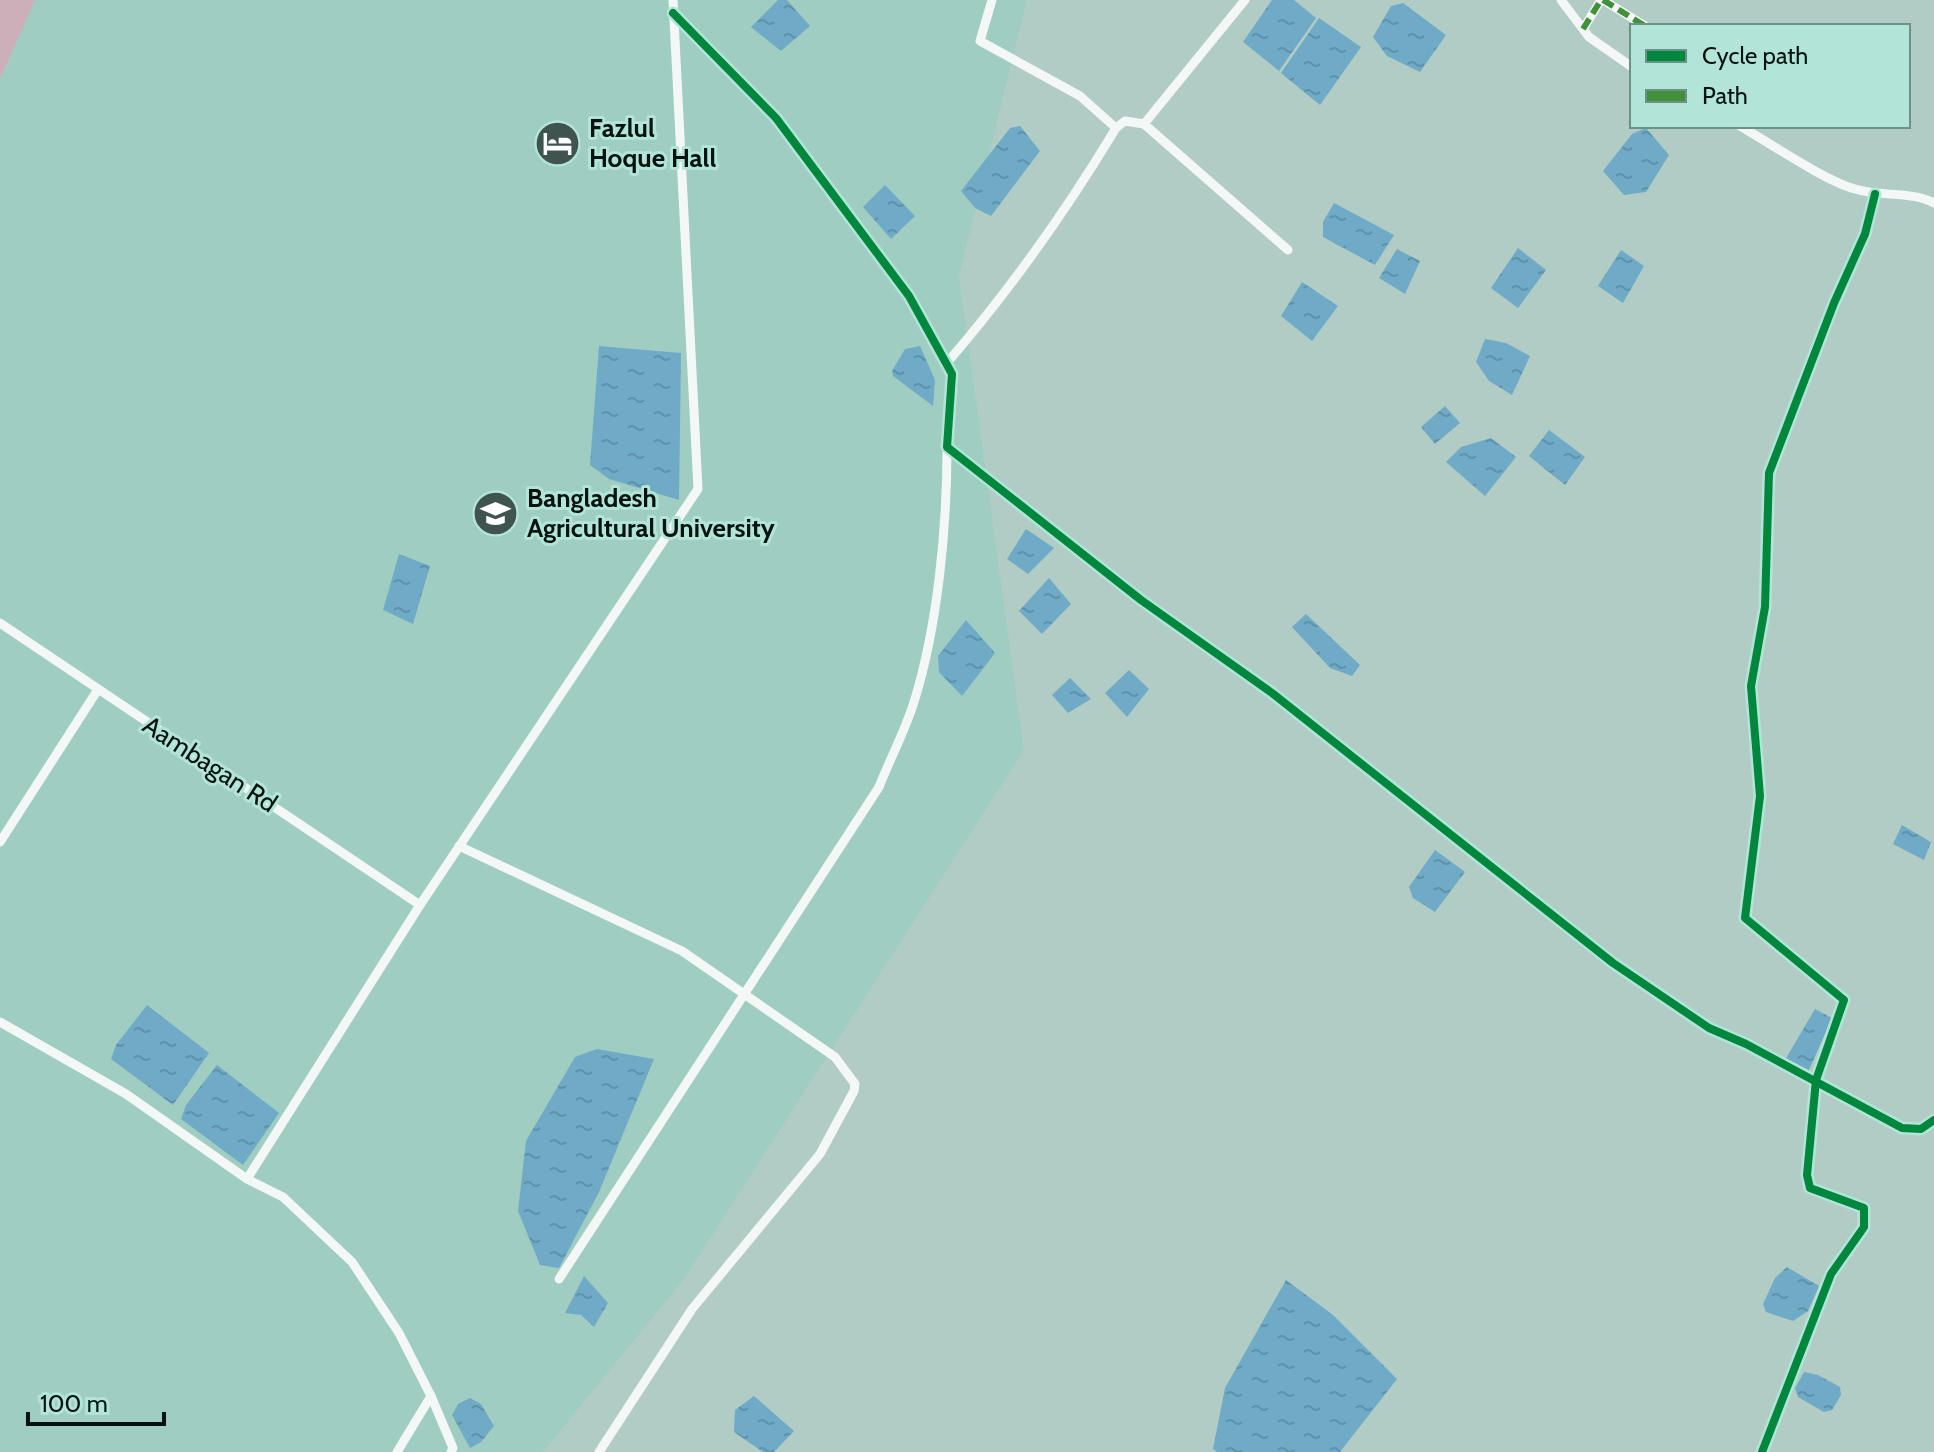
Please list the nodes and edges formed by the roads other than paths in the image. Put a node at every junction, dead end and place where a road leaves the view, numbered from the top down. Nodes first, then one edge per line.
1 (673, 0) edge
2 (992, 0) edge
3 (1245, 0) edge
4 (1561, 0) edge
5 (1602, 0) edge
6 (673, 13) junction
7 (1642, 24) edge
8 (1583, 29) junction
9 (1630, 65) edge
10 (1144, 124) junction
11 (1116, 128) junction
12 (1744, 128) edge
13 (1875, 194) junction
14 (1934, 203) edge
15 (1288, 250) dead end
16 (946, 364) junction
17 (947, 447) junction
18 (0, 623) edge
19 (97, 691) junction
20 (0, 842) edge
21 (459, 846) junction
22 (420, 905) junction
23 (742, 994) junction
24 (0, 1022) edge
25 (1816, 1080) junction
26 (1934, 1120) edge
27 (247, 1179) junction
28 (559, 1279) dead end
29 (431, 1396) junction
30 (397, 1452) edge
31 (451, 1452) edge
32 (599, 1452) edge
33 (1762, 1452) edge

1 - 6 street
2 - 11 street
3 - 10 street
4 - 8 street
5 - 7 street
5 - 8 street
6 - 16 street
6 - 21 street
8 - 9 street
10 - 11 street
10 - 15 street
11 - 16 street
12 - 13 street
13 - 14 street
13 - 25 street
16 - 17 street
17 - 23 street
17 - 25 street
18 - 19 street, Aambagan Rd
19 - 20 street
19 - 22 street, Aambagan Rd
21 - 22 street
21 - 23 street
22 - 27 street
23 - 28 street
23 - 32 street
24 - 27 street
25 - 26 street
25 - 33 street
27 - 29 street
29 - 30 street
29 - 31 street

